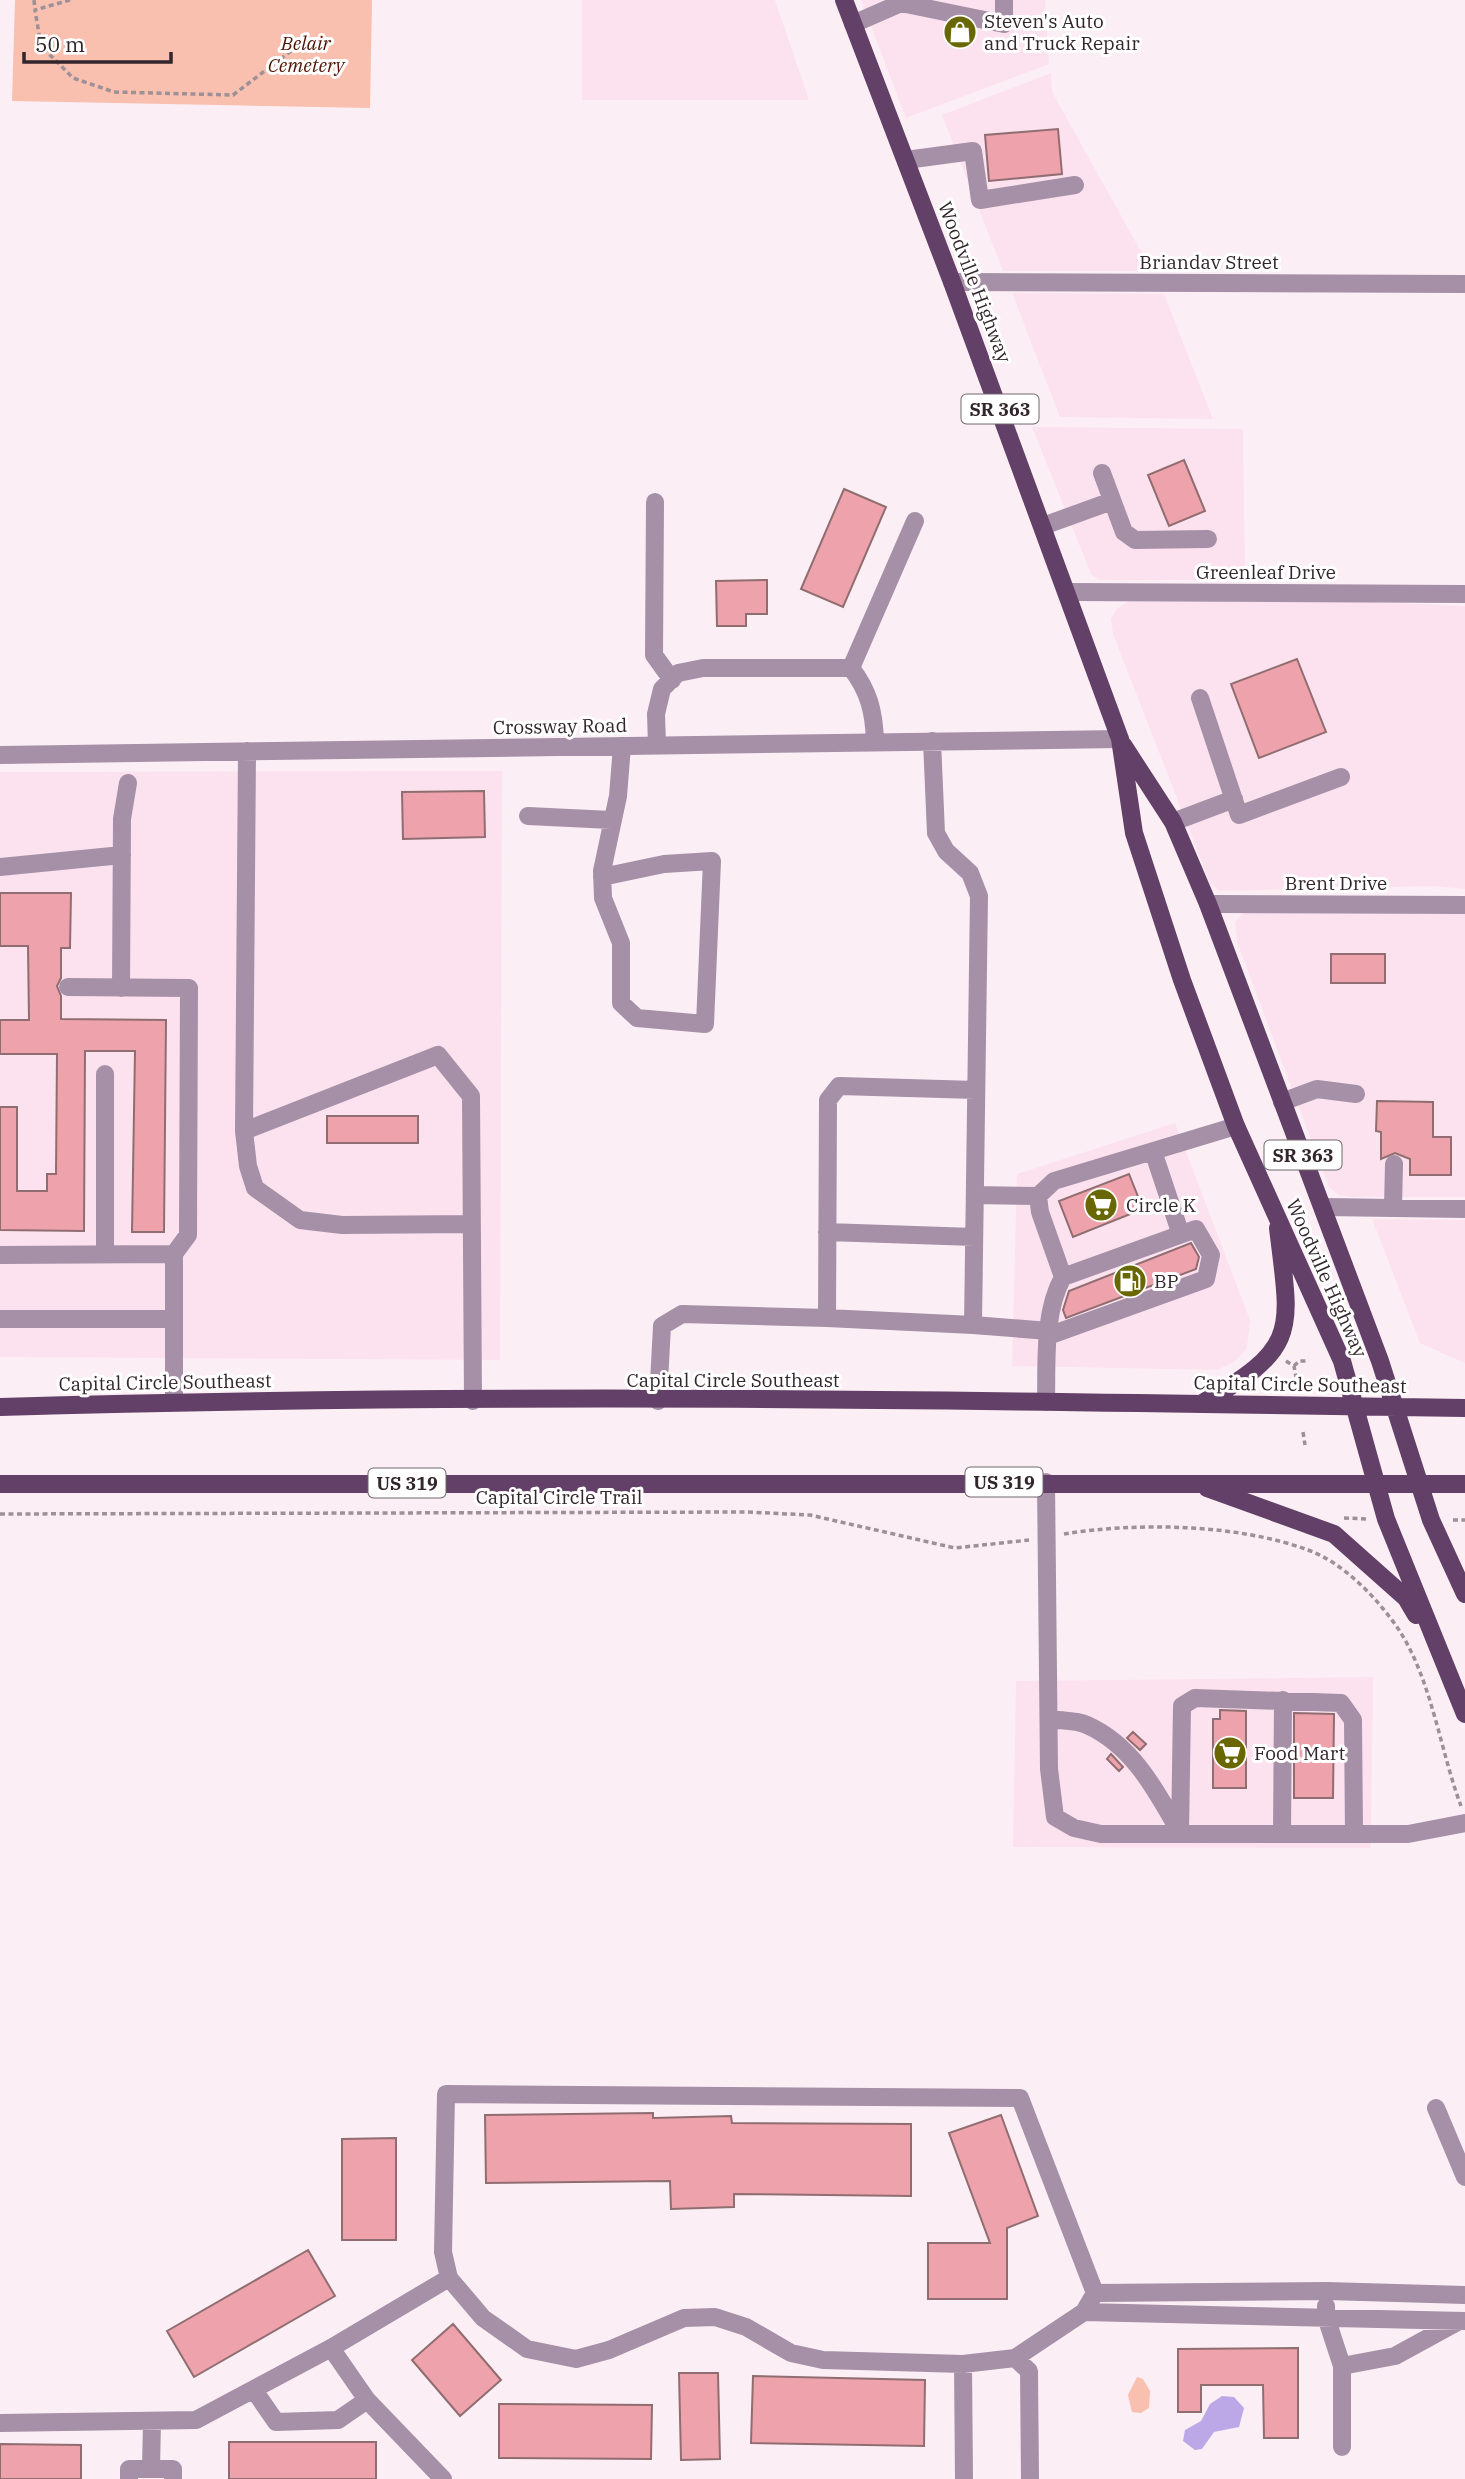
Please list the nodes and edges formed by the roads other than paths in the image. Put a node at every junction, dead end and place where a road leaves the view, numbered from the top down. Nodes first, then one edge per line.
1 (844, 0) edge
2 (1004, 0) edge
3 (897, 3) edge
4 (853, 24) junction
5 (906, 160) junction
6 (1075, 185) dead end
7 (953, 282) junction
8 (1465, 284) edge
9 (1102, 474) dead end
10 (1112, 501) junction
11 (655, 502) dead end
12 (915, 521) dead end
13 (1043, 526) junction
14 (1208, 539) dead end
15 (1067, 592) junction
16 (1465, 594) edge
17 (851, 668) junction
18 (672, 680) junction
19 (1200, 698) dead end
20 (1120, 739) junction
21 (875, 741) junction
22 (932, 741) junction
23 (657, 745) junction
24 (622, 746) junction
25 (247, 751) junction
26 (0, 755) edge
27 (1341, 777) dead end
28 (128, 783) dead end
29 (1234, 799) junction
30 (528, 816) dead end
31 (611, 820) junction
32 (1173, 822) junction
33 (122, 855) junction
34 (0, 867) edge
35 (602, 877) junction
36 (1208, 904) junction
37 (1465, 905) edge
38 (68, 986) dead end
39 (121, 988) junction
40 (106, 1074) dead end
41 (976, 1090) junction
42 (1356, 1094) dead end
43 (1282, 1102) junction
44 (1236, 1126) junction
45 (244, 1131) junction
46 (1153, 1151) junction
47 (1394, 1164) dead end
48 (975, 1195) junction
49 (1038, 1196) junction
50 (1324, 1207) junction
51 (1393, 1208) junction
52 (1465, 1209) edge
53 (1276, 1212) junction
54 (472, 1224) junction
55 (827, 1232) junction
56 (1180, 1232) junction
57 (974, 1237) junction
58 (105, 1254) junction
59 (174, 1254) junction
60 (0, 1255) edge
61 (1063, 1277) junction
62 (0, 1318) edge
63 (827, 1318) junction
64 (174, 1320) junction
65 (973, 1325) junction
66 (1048, 1334) junction
67 (174, 1401) junction
68 (473, 1401) junction
69 (658, 1401) junction
70 (1046, 1402) junction
71 (1204, 1402) junction
72 (1355, 1406) junction
73 (0, 1407) edge
74 (1394, 1407) junction
75 (1465, 1408) edge
76 (1046, 1482) junction
77 (1194, 1483) junction
78 (1376, 1483) junction
79 (0, 1484) edge
80 (1419, 1484) junction
81 (1465, 1484) edge
82 (1465, 1594) edge
83 (1442, 1660) junction
84 (1283, 1700) junction
85 (1465, 1714) edge
86 (1049, 1719) junction
87 (1465, 1823) edge
88 (1180, 1834) junction
89 (1282, 1834) junction
90 (1354, 1834) junction
91 (1436, 2108) dead end
92 (1465, 2177) edge
93 (449, 2278) junction
94 (1327, 2291) junction
95 (1095, 2293) junction
96 (1465, 2295) edge
97 (1084, 2312) junction
98 (1326, 2317) junction
99 (1462, 2321) edge
100 (331, 2348) junction
101 (1016, 2358) junction
102 (963, 2364) junction
103 (1342, 2366) junction
104 (254, 2390) junction
105 (367, 2400) junction
106 (152, 2421) junction
107 (0, 2423) edge
108 (1342, 2447) dead end
109 (151, 2469) junction
110 (128, 2479) edge
111 (173, 2479) edge
112 (443, 2479) edge
113 (964, 2479) edge
114 (1030, 2479) edge

1 - 4 main road, Woodville Highway / SR 363
2 - 3 street
3 - 4 street
4 - 5 main road, Woodville Highway / SR 363
5 - 6 street
5 - 7 main road, Woodville Highway / SR 363
7 - 8 street, Briandav Street
7 - 13 main road, Woodville Highway / SR 363
9 - 10 street
10 - 13 street
10 - 14 street
11 - 18 street
12 - 17 street
13 - 15 main road, Woodville Highway / SR 363
15 - 16 street, Greenleaf Drive
15 - 20 main road, Woodville Highway / SR 363
17 - 18 street
17 - 21 street
18 - 23 street
19 - 29 street
20 - 22 street, Crossway Road
20 - 32 main road, Woodville Highway / SR 363
20 - 44 main road, Woodville Highway / SR 363
21 - 22 street, Crossway Road
21 - 23 street, Crossway Road
22 - 41 street
23 - 24 street, Crossway Road
24 - 25 street, Crossway Road
24 - 31 street
25 - 26 street, Crossway Road
25 - 45 street
27 - 29 street
28 - 33 street
29 - 32 street
30 - 31 street
31 - 35 street
32 - 36 main road, Woodville Highway / SR 363
33 - 34 street
33 - 39 street
35 - 35 street
36 - 37 street, Brent Drive
36 - 43 main road, Woodville Highway / SR 363
38 - 39 street
39 - 59 street
40 - 58 street
41 - 48 street
41 - 55 street
42 - 43 street
43 - 50 main road, Woodville Highway / SR 363
44 - 46 street
44 - 53 main road, Woodville Highway / SR 363
45 - 54 street
45 - 54 street
46 - 49 street
46 - 56 street
47 - 51 street
48 - 49 street
48 - 57 street
49 - 61 street
50 - 51 street
50 - 74 main road, Woodville Highway / SR 363
51 - 52 street
53 - 71 main road
53 - 72 main road, Woodville Highway / SR 363
54 - 68 street
55 - 57 street
55 - 63 street
56 - 61 street
56 - 66 street
57 - 65 street
58 - 59 street
58 - 60 street
59 - 64 street
61 - 66 street
62 - 64 street
63 - 65 street
63 - 69 street
64 - 67 street
65 - 66 street
66 - 70 street
67 - 68 main road, Capital Circle Southeast
67 - 73 main road, Capital Circle Southeast
68 - 69 main road, Capital Circle Southeast
69 - 70 main road, Capital Circle Southeast
70 - 71 main road, Capital Circle Southeast
71 - 72 main road, Capital Circle Southeast
72 - 74 main road, Capital Circle Southeast
72 - 78 main road, Woodville Highway / SR 363
74 - 75 main road, Capital Circle Southeast
74 - 80 main road, Woodville Highway / SR 363
76 - 77 main road, US 319
76 - 79 main road, US 319
76 - 86 street
77 - 78 main road, US 319
77 - 83 main road
78 - 80 main road, US 319
78 - 83 main road, Woodville Highway / SR 363
80 - 81 main road, US 319
80 - 82 main road, Woodville Highway / SR 363
83 - 85 main road, Woodville Highway / SR 363
84 - 88 street
84 - 89 street
84 - 90 street
86 - 88 street
86 - 88 street
87 - 90 street
88 - 89 street
89 - 90 street
91 - 92 street
93 - 95 street
93 - 100 street
93 - 102 street
94 - 95 street
94 - 96 street
94 - 98 street
95 - 97 street
97 - 98 street
97 - 101 street
98 - 99 street
98 - 103 street
99 - 103 street
100 - 104 street
100 - 105 street
101 - 102 street
101 - 114 street
102 - 113 street
103 - 108 street
104 - 105 street
104 - 106 street
105 - 112 street
106 - 107 street
106 - 109 street
109 - 110 street
109 - 111 street

